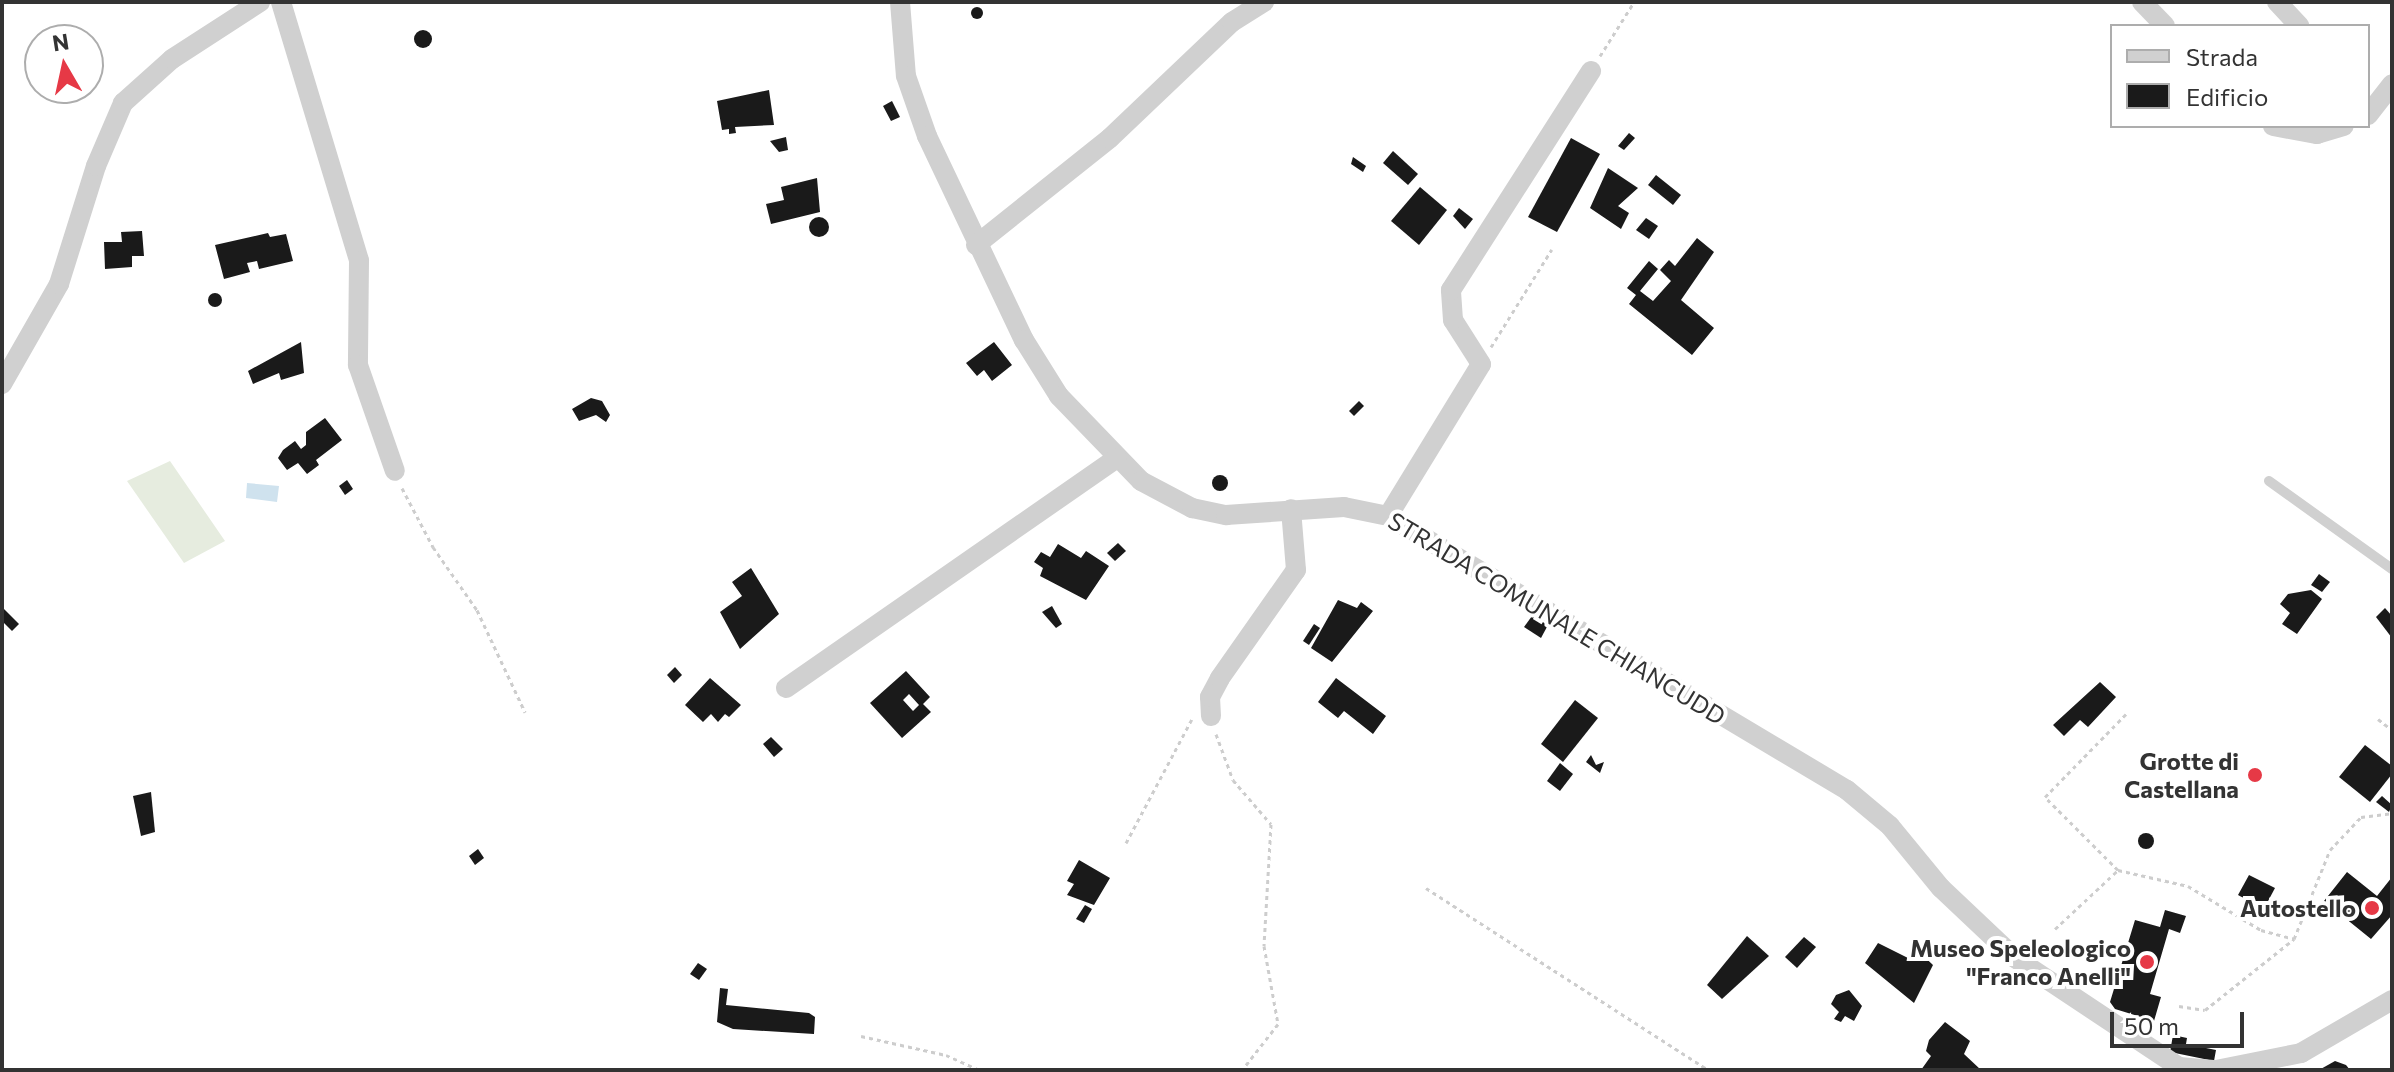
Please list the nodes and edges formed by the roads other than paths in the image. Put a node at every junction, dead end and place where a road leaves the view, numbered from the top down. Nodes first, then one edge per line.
1 (260, 2) edge
2 (281, 2) edge
3 (900, 2) edge
4 (1264, 2) edge
5 (2142, 2) edge
6 (2277, 2) edge
7 (2163, 24) edge
8 (2297, 24) edge
9 (1591, 71) road end
10 (2370, 89) edge
11 (2370, 112) edge
12 (2284, 128) edge
13 (2337, 128) edge
14 (976, 245) junction
15 (2, 384) edge
16 (1117, 458) junction
17 (395, 471) road end
18 (2269, 481) dead end
19 (1291, 509) junction
20 (1388, 516) junction
21 (2392, 569) edge
22 (786, 688) dead end
23 (1210, 706) road end
24 (2392, 1000) edge
25 (2178, 1069) edge

1 - 15 street
2 - 17 street
3 - 14 street, STRADA COMUNALE CHIANCUDD
4 - 14 street
5 - 7 street
6 - 8 street
9 - 20 street
10 - 11 street
12 - 13 street
14 - 16 street, STRADA COMUNALE CHIANCUDD
16 - 19 street, STRADA COMUNALE CHIANCUDD
16 - 22 street
18 - 21 lane
19 - 20 street, STRADA COMUNALE CHIANCUDD
19 - 23 street
20 - 25 street, STRADA COMUNALE CHIANCUDD
24 - 25 street, STRADA COMUNALE CHIANCUDD

